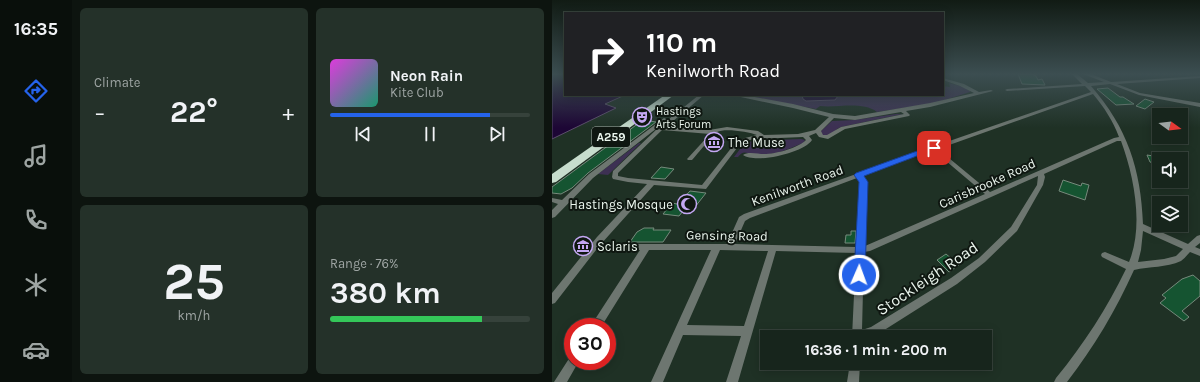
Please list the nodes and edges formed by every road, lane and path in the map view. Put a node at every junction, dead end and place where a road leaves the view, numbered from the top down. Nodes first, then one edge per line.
1 (985, 92) edge
2 (1094, 92) joint
3 (1133, 92) edge
4 (977, 93) joint
5 (669, 96) edge
6 (696, 96) edge
7 (701, 96) edge
8 (741, 96) edge
9 (1200, 105) edge
10 (903, 110) junction
11 (833, 116) junction
12 (661, 128) junction
13 (716, 130) junction
14 (818, 131) junction
15 (805, 135) junction
16 (764, 137) junction
17 (1123, 139) junction
18 (934, 148) junction
19 (746, 155) dead end
20 (690, 159) dead end
21 (1040, 173) junction
22 (859, 175) junction
23 (552, 179) edge
24 (653, 182) junction
25 (990, 195) junction
26 (552, 200) edge
27 (564, 202) junction
28 (552, 215) edge
29 (1140, 226) junction
30 (1200, 238) edge
31 (594, 247) junction
32 (647, 247) junction
33 (717, 247) junction
34 (730, 247) junction
35 (773, 248) junction
36 (1191, 248) junction
37 (860, 250) junction
38 (1200, 253) edge
39 (1105, 255) dead end
40 (1131, 267) junction
41 (552, 300) edge
42 (601, 318) edge
43 (680, 330) junction
44 (857, 330) edge
45 (876, 330) edge
46 (747, 331) junction
47 (568, 370) edge
48 (854, 370) edge
49 (560, 382) edge
50 (657, 382) edge
51 (732, 382) edge
52 (853, 382) edge
53 (1060, 382) edge

1 - 4 street
2 - 17 street
2 - 18 street, Kenilworth Road
3 - 9 street
4 - 10 street
5 - 23 highway, A259
6 - 27 street
7 - 12 street
8 - 11 street
10 - 11 street
10 - 14 street
11 - 14 street
12 - 13 street
12 - 24 street
13 - 16 street
13 - 20 street
14 - 15 street
15 - 16 street
15 - 19 street
16 - 24 street
17 - 21 street, Carisbrooke Road
17 - 29 street
18 - 22 street, Kenilworth Road
18 - 25 street
21 - 25 street, Carisbrooke Road
21 - 45 street, Stockleigh Road
22 - 34 street, Kenilworth Road
22 - 37 street
24 - 31 street
25 - 37 street, Carisbrooke Road
26 - 27 street
27 - 28 street
29 - 36 street
29 - 40 street
30 - 36 street
31 - 32 street, Gensing Road
31 - 41 street
32 - 33 street, Gensing Road
32 - 42 street
33 - 34 street, Gensing Road
33 - 43 street
34 - 35 street, Gensing Road
35 - 37 street, Gensing Road
35 - 46 street
36 - 38 street
36 - 40 street
37 - 44 street
39 - 40 street
40 - 53 street
43 - 46 street
43 - 50 street
46 - 51 street
47 - 49 street
48 - 52 street

